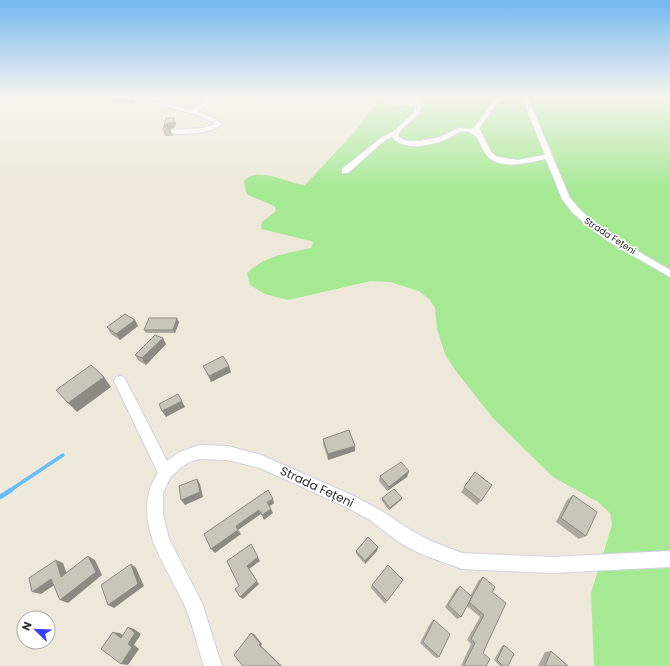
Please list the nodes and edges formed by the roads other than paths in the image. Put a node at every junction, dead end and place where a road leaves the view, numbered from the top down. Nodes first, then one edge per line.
1 (208, 129) edge
2 (399, 129) edge
3 (476, 129) edge
4 (537, 129) edge
5 (170, 132) edge
6 (396, 132) junction
7 (477, 133) junction
8 (548, 157) junction
9 (345, 171) dead end
10 (670, 274) edge
11 (120, 381) dead end
12 (165, 473) junction
13 (670, 559) edge
14 (213, 666) edge

1 - 5 street
2 - 6 street
3 - 7 street
4 - 8 street, Strada Fețeni
6 - 7 street
6 - 9 street
7 - 8 street
8 - 10 street, Strada Fețeni
11 - 12 street
12 - 13 street, Strada Fețeni
12 - 14 street, Strada Fețeni

